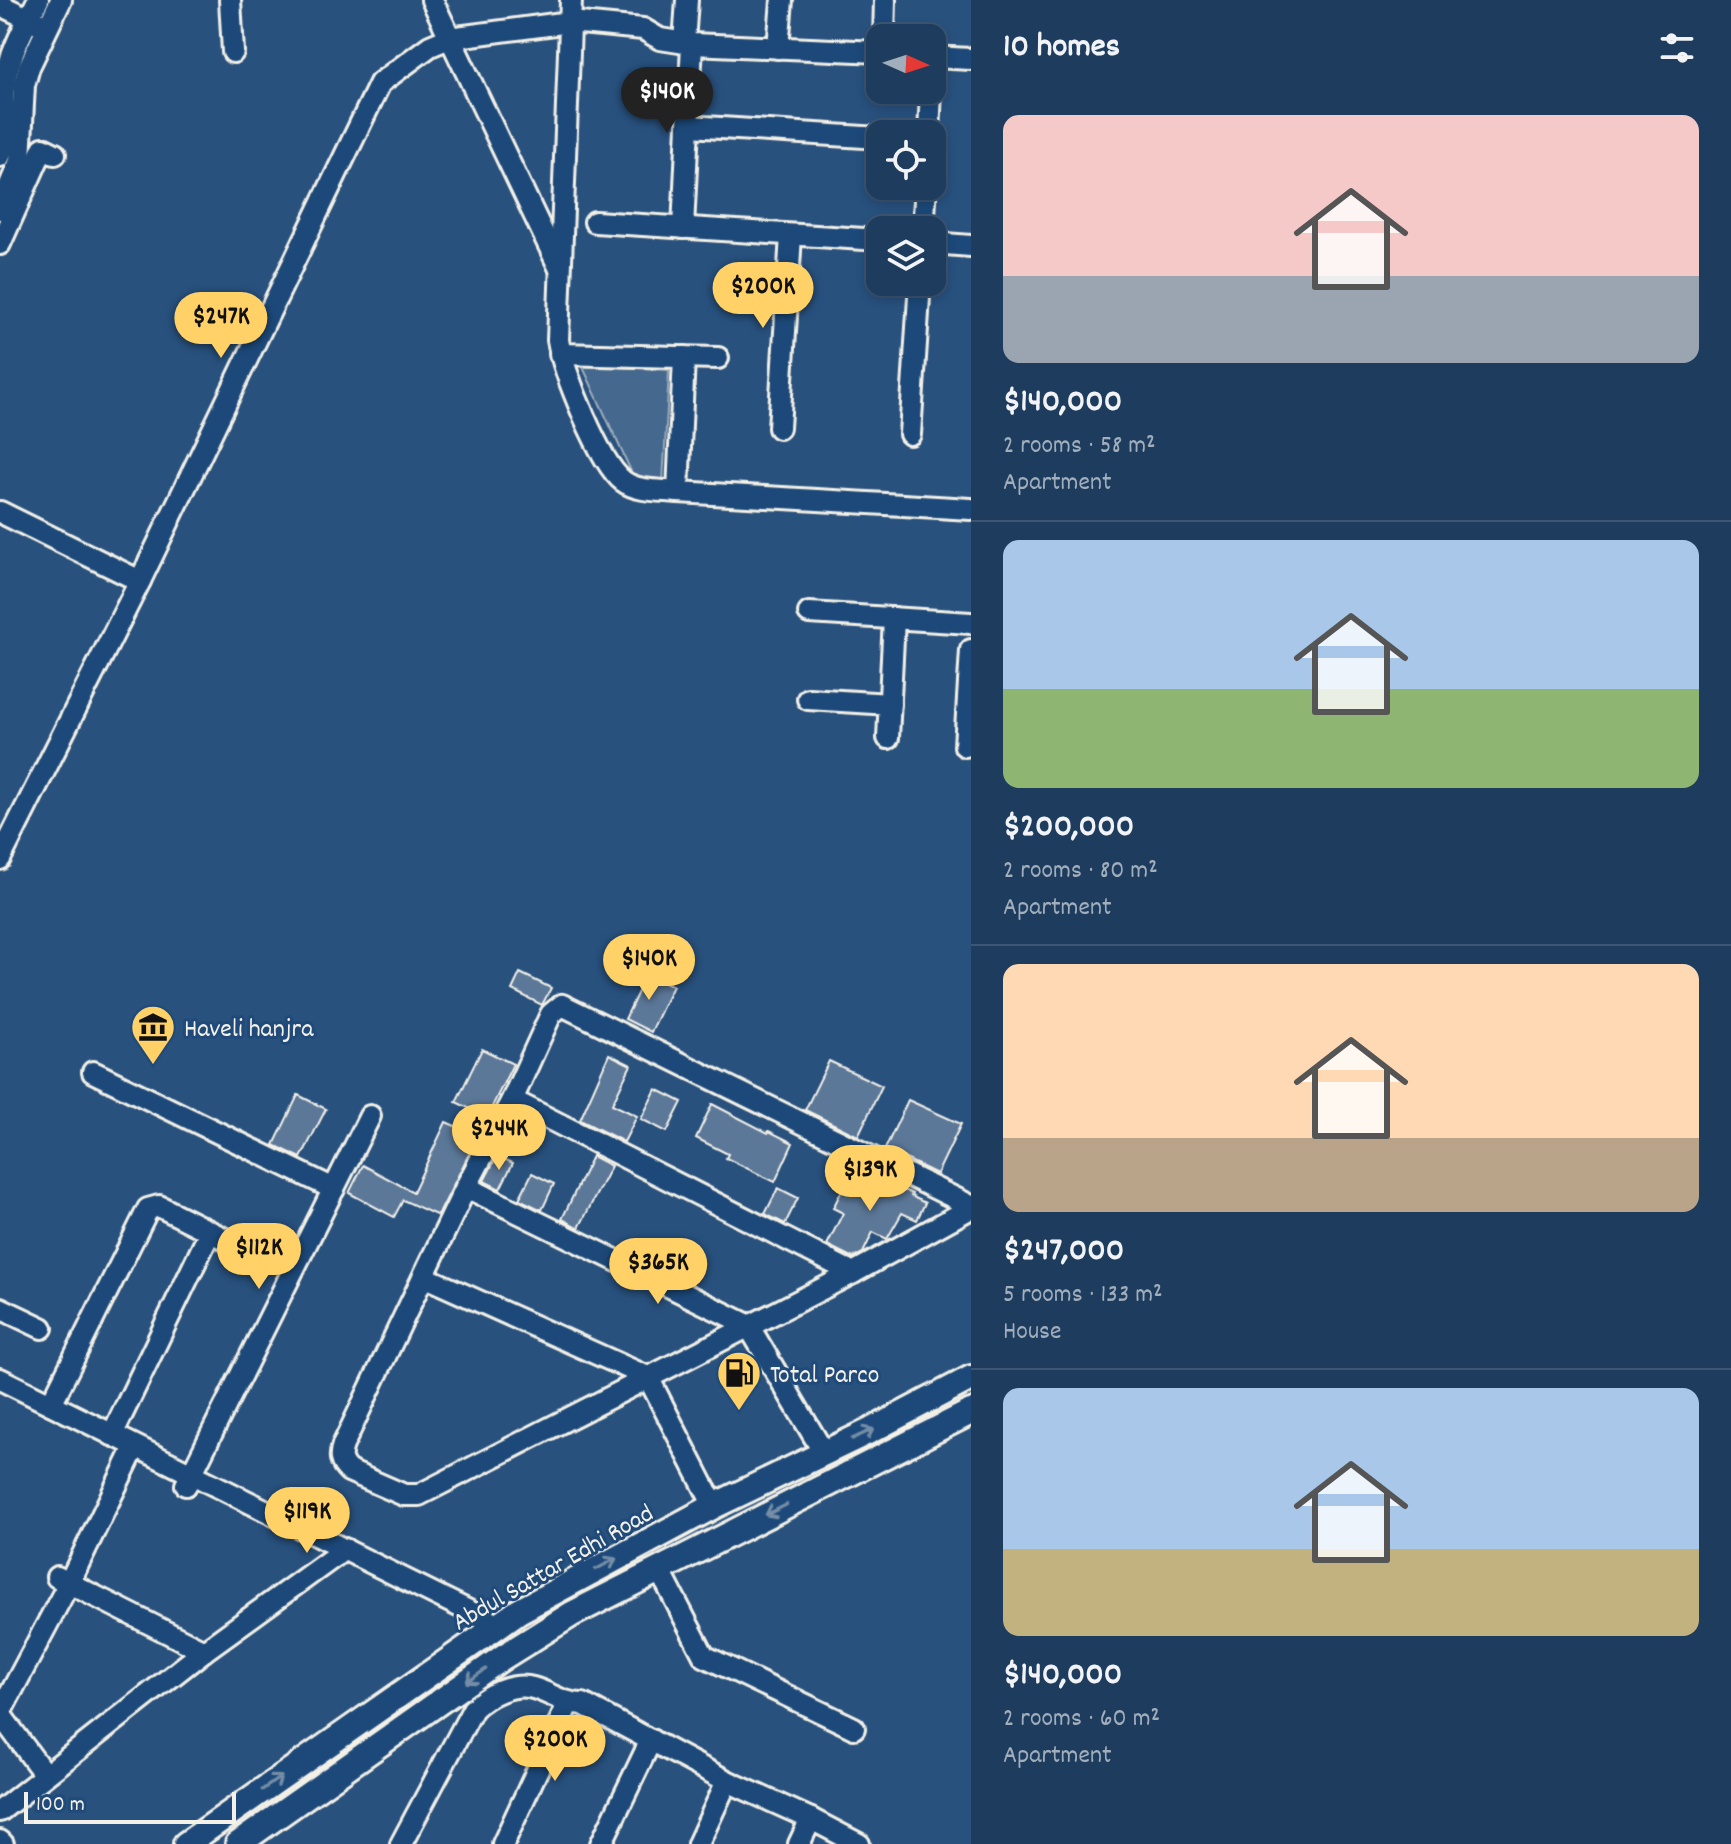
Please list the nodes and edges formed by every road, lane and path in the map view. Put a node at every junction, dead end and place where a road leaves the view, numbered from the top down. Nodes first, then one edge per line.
1 (38, 0) edge
2 (61, 0) edge
3 (230, 0) edge
4 (432, 0) edge
5 (571, 0) edge
6 (687, 0) edge
7 (782, 0) edge
8 (885, 0) edge
9 (0, 5) edge
10 (29, 19) junction
11 (570, 22) junction
12 (884, 24) edge
13 (48, 28) junction
14 (449, 38) junction
15 (688, 44) junction
16 (778, 48) junction
17 (866, 51) edge
18 (233, 52) dead end
19 (946, 58) edge
20 (971, 59) edge
21 (689, 126) junction
22 (866, 137) edge
23 (1, 152) edge
24 (55, 154) dead end
25 (0, 209) edge
26 (595, 222) dead end
27 (683, 228) junction
28 (791, 235) junction
29 (866, 239) edge
30 (0, 244) edge
31 (946, 244) edge
32 (971, 246) edge
33 (562, 273) junction
34 (919, 296) edge
35 (560, 354) junction
36 (684, 357) junction
37 (718, 358) dead end
38 (779, 428) dead end
39 (910, 434) dead end
40 (678, 492) junction
41 (971, 509) edge
42 (0, 512) edge
43 (140, 581) junction
44 (809, 613) dead end
45 (894, 618) junction
46 (971, 623) edge
47 (971, 650) edge
48 (808, 699) dead end
49 (890, 704) junction
50 (888, 738) dead end
51 (965, 746) dead end
52 (0, 859) edge
53 (93, 1072) dead end
54 (512, 1100) junction
55 (370, 1116) dead end
56 (466, 1187) junction
57 (334, 1189) junction
58 (971, 1207) edge
59 (210, 1232) junction
60 (231, 1242) dead end
61 (853, 1273) junction
62 (425, 1277) junction
63 (0, 1308) edge
64 (748, 1325) junction
65 (42, 1328) dead end
66 (648, 1377) junction
67 (971, 1378) edge
68 (0, 1379) edge
69 (0, 1393) edge
70 (51, 1404) junction
71 (971, 1412) edge
72 (124, 1447) junction
73 (824, 1453) junction
74 (189, 1479) junction
75 (714, 1506) junction
76 (340, 1552) junction
77 (659, 1569) junction
78 (63, 1580) junction
79 (492, 1629) junction
80 (204, 1651) junction
81 (503, 1657) junction
82 (516, 1688) junction
83 (1, 1703) edge
84 (568, 1704) junction
85 (854, 1728) dead end
86 (651, 1740) junction
87 (45, 1775) junction
88 (727, 1781) junction
89 (0, 1811) edge
90 (811, 1819) junction
91 (186, 1844) edge
92 (238, 1844) edge
93 (401, 1844) edge
94 (503, 1844) edge
95 (601, 1844) edge
96 (698, 1844) edge
97 (799, 1844) edge
98 (859, 1844) edge

1 - 10 street
2 - 13 street
3 - 18 street
4 - 14 street
5 - 11 street
6 - 15 street
7 - 16 street
8 - 12 street
9 - 10 street
10 - 13 street
10 - 23 street
11 - 14 street
11 - 15 street
11 - 33 street
13 - 25 street
14 - 33 street
14 - 43 street
15 - 16 street
15 - 21 street
16 - 17 street
19 - 20 street
21 - 22 street
21 - 27 street
24 - 30 street
26 - 27 street
27 - 28 street
28 - 29 street
28 - 38 street
31 - 32 street
33 - 35 street
34 - 39 street
35 - 36 street
35 - 40 street
36 - 37 street
36 - 40 street
40 - 41 street
42 - 43 street
43 - 52 street
44 - 45 street
45 - 46 street
45 - 49 street
47 - 51 street
48 - 49 street
49 - 50 street
53 - 57 street
54 - 56 street
54 - 58 street
54 - 61 street
55 - 57 street
56 - 62 street
56 - 64 street
57 - 74 street
58 - 61 street
59 - 60 street
59 - 70 street
59 - 72 street
61 - 64 street
62 - 66 street
62 - 66 street
63 - 65 street
64 - 66 street
64 - 73 street
66 - 75 street
73 -> 67 main road, Abdul Sattar Edhi Road
68 - 70 street
69 - 72 street
70 - 72 street
71 -> 77 main road, Abdul Sattar Edhi Road
72 - 74 street
72 - 78 street
73 - 75 main road, Abdul Sattar Edhi Road
74 - 76 street
79 -> 75 main road, Abdul Sattar Edhi Road
76 - 79 street
76 - 80 street
77 - 81 main road, Abdul Sattar Edhi Road
77 - 85 street
78 - 80 street
78 - 83 street
91 -> 79 main road, Abdul Sattar Edhi Road
80 - 87 street
81 - 82 street
81 -> 92 main road, Abdul Sattar Edhi Road
82 - 84 street
82 - 93 street
83 - 87 street
84 - 86 street
84 - 94 street
86 - 88 street
86 - 95 street
87 - 89 street
88 - 90 street
88 - 96 street
90 - 97 street
90 - 98 street

